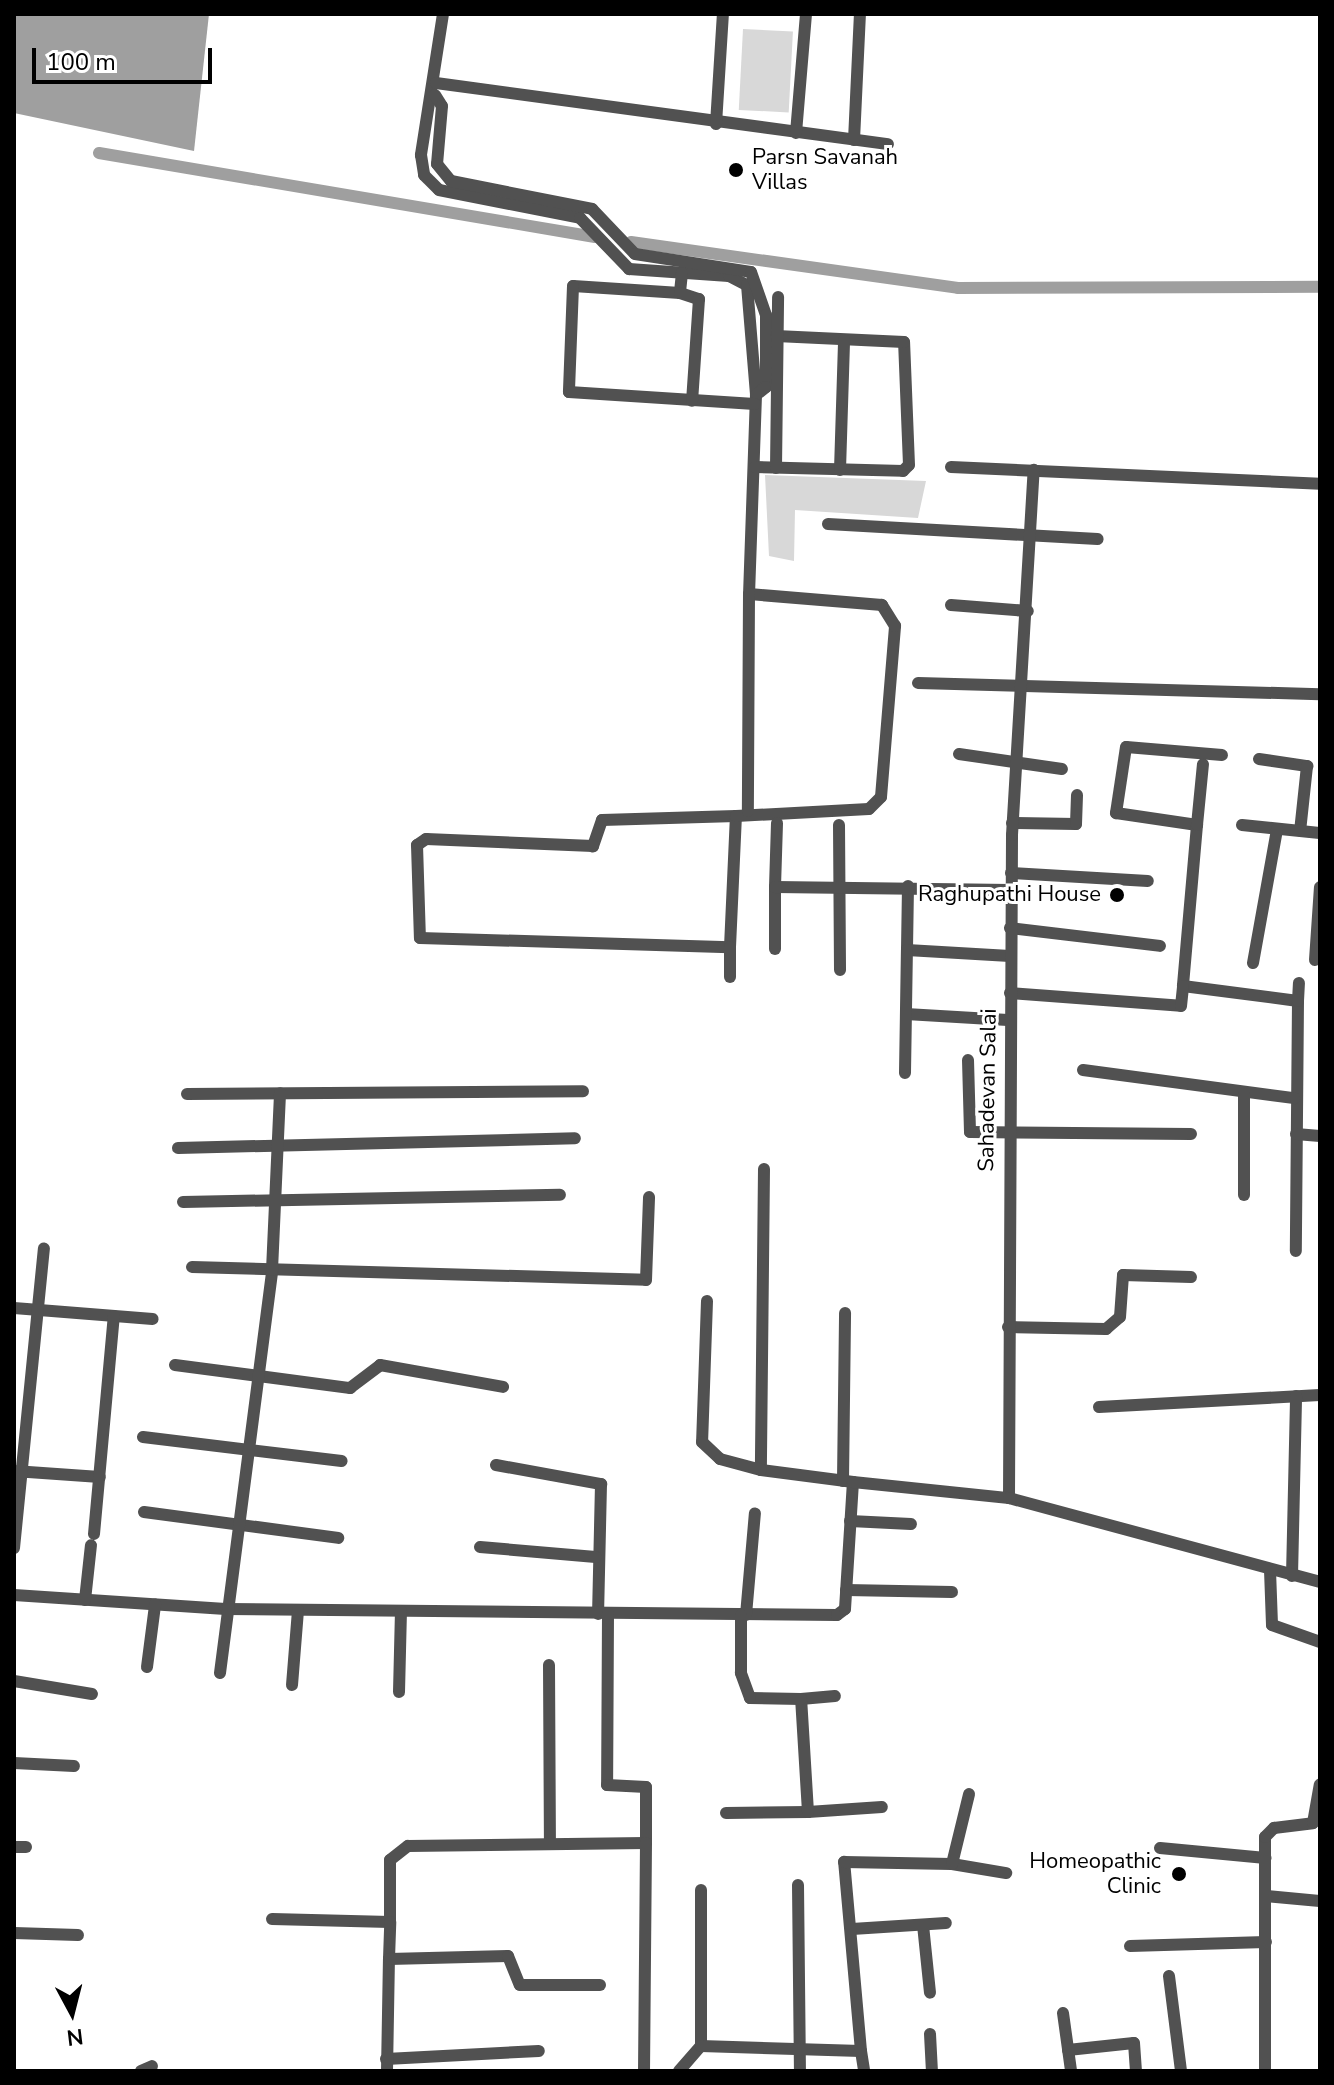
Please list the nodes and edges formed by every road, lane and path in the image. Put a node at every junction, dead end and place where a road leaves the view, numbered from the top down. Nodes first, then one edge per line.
1 (443, 14) edge
2 (723, 14) edge
3 (806, 14) edge
4 (860, 14) edge
5 (436, 89) junction
6 (716, 124) junction
7 (796, 133) junction
8 (854, 140) junction
9 (888, 144) dead end
10 (437, 162) junction
11 (421, 164) junction
12 (467, 184) junction
13 (464, 199) junction
14 (582, 212) junction
15 (635, 254) junction
16 (629, 269) junction
17 (730, 270) junction
18 (682, 273) junction
19 (756, 288) junction
20 (680, 293) junction
21 (778, 297) dead end
22 (776, 336) junction
23 (844, 340) junction
24 (751, 351) junction
25 (767, 351) junction
26 (755, 399) junction
27 (692, 401) junction
28 (755, 467) junction
29 (951, 467) dead end
30 (776, 468) junction
31 (840, 470) junction
32 (1034, 470) junction
33 (1320, 484) edge
34 (828, 524) dead end
35 (1030, 538) junction
36 (1098, 539) dead end
37 (749, 594) junction
38 (951, 605) dead end
39 (1028, 611) junction
40 (918, 683) dead end
41 (1025, 683) junction
42 (1320, 694) edge
43 (959, 754) dead end
44 (1222, 755) dead end
45 (1259, 759) dead end
46 (1016, 762) junction
47 (1203, 764) dead end
48 (1062, 769) dead end
49 (1077, 795) dead end
50 (742, 813) junction
51 (777, 823) dead end
52 (1012, 823) junction
53 (839, 825) dead end
54 (1197, 825) junction
55 (1242, 825) dead end
56 (1277, 829) junction
57 (1300, 831) junction
58 (1320, 833) edge
59 (1011, 873) junction
60 (1148, 881) dead end
61 (838, 886) junction
62 (908, 886) junction
63 (775, 887) junction
64 (1320, 887) edge
65 (1011, 890) junction
66 (1010, 928) junction
67 (1160, 946) dead end
68 (730, 947) junction
69 (775, 949) dead end
70 (907, 950) junction
71 (1010, 956) junction
72 (1315, 960) dead end
73 (1253, 963) dead end
74 (840, 970) dead end
75 (730, 977) dead end
76 (1299, 983) dead end
77 (1183, 986) junction
78 (1010, 993) junction
79 (1298, 1001) junction
80 (906, 1014) junction
81 (1008, 1020) junction
82 (968, 1060) dead end
83 (1083, 1070) dead end
84 (905, 1073) dead end
85 (583, 1091) dead end
86 (280, 1093) junction
87 (187, 1094) dead end
88 (1244, 1094) junction
89 (1294, 1098) junction
90 (1006, 1132) junction
91 (1191, 1134) dead end
92 (1296, 1134) junction
93 (1320, 1136) edge
94 (575, 1138) dead end
95 (277, 1145) junction
96 (178, 1148) dead end
97 (764, 1169) dead end
98 (560, 1195) dead end
99 (1244, 1195) dead end
100 (649, 1197) dead end
101 (276, 1200) junction
102 (183, 1202) dead end
103 (44, 1249) dead end
104 (1296, 1251) dead end
105 (192, 1267) dead end
106 (272, 1270) junction
107 (1191, 1277) dead end
108 (707, 1301) dead end
109 (14, 1308) edge
110 (38, 1310) junction
111 (845, 1313) dead end
112 (114, 1316) junction
113 (153, 1319) dead end
114 (1008, 1327) junction
115 (175, 1365) dead end
116 (256, 1375) junction
117 (14, 1386) edge
118 (30, 1387) junction
119 (503, 1387) dead end
120 (1320, 1395) edge
121 (1296, 1396) junction
122 (1099, 1407) dead end
123 (143, 1437) dead end
124 (247, 1449) junction
125 (342, 1461) dead end
126 (496, 1465) dead end
127 (761, 1470) junction
128 (18, 1471) edge
129 (100, 1477) junction
130 (848, 1481) junction
131 (1009, 1498) junction
132 (144, 1512) dead end
133 (755, 1513) dead end
134 (850, 1521) junction
135 (237, 1524) junction
136 (911, 1524) dead end
137 (338, 1538) dead end
138 (480, 1547) dead end
139 (14, 1548) edge
140 (596, 1557) junction
141 (1270, 1570) junction
142 (1292, 1576) junction
143 (1320, 1582) edge
144 (846, 1590) junction
145 (952, 1592) dead end
146 (14, 1595) edge
147 (85, 1600) junction
148 (155, 1605) junction
149 (226, 1609) junction
150 (298, 1610) junction
151 (401, 1611) junction
152 (603, 1614) junction
153 (743, 1615) junction
154 (1320, 1642) edge
155 (549, 1665) dead end
156 (147, 1667) dead end
157 (220, 1673) dead end
158 (14, 1681) edge
159 (292, 1685) dead end
160 (399, 1692) dead end
161 (92, 1694) dead end
162 (835, 1696) dead end
163 (801, 1699) junction
164 (14, 1763) edge
165 (74, 1766) dead end
166 (1320, 1785) edge
167 (969, 1794) dead end
168 (882, 1807) dead end
169 (808, 1812) junction
170 (726, 1813) dead end
171 (550, 1842) junction
172 (646, 1843) junction
173 (1160, 1848) dead end
174 (1266, 1858) junction
175 (952, 1864) junction
176 (1006, 1873) dead end
177 (798, 1885) dead end
178 (701, 1890) dead end
179 (1266, 1896) junction
180 (1320, 1901) edge
181 (272, 1919) dead end
182 (390, 1922) junction
183 (946, 1923) dead end
184 (923, 1925) junction
185 (852, 1929) junction
186 (14, 1933) edge
187 (78, 1935) dead end
188 (1266, 1942) junction
189 (1130, 1946) dead end
190 (389, 1959) junction
191 (1169, 1976) dead end
192 (600, 1985) dead end
193 (930, 1993) dead end
194 (1063, 2013) dead end
195 (930, 2034) dead end
196 (701, 2046) junction
197 (800, 2050) junction
198 (1068, 2050) junction
199 (539, 2051) dead end
200 (861, 2051) junction
201 (386, 2065) edge
202 (644, 2071) edge
203 (679, 2071) edge
204 (800, 2071) edge
205 (864, 2071) edge
206 (932, 2071) edge
207 (1071, 2071) edge
208 (1136, 2071) edge
209 (1181, 2071) edge
210 (1265, 2071) edge

1 - 5 street
2 - 6 street
3 - 7 street
4 - 8 street
5 - 6 street
5 - 10 street
5 - 11 street
6 - 7 street
7 - 8 street
8 - 9 street
10 - 11 street
10 - 12 street
11 - 13 street
12 - 13 street
12 - 14 street
13 - 14 street
14 - 15 street
14 - 16 street
15 - 16 street
15 - 17 street
16 - 18 street
17 - 18 street
17 - 19 street
18 - 20 street
19 - 24 street
19 - 25 street
20 - 27 street
20 - 27 street
21 - 22 street
22 - 23 street
22 - 30 street
23 - 31 street
23 - 31 street
24 - 25 street
24 - 26 street
25 - 26 street
26 - 27 street
26 - 28 street
28 - 30 street
28 - 37 street
29 - 32 street
30 - 31 street
32 - 33 street
32 - 35 street, Sahadevan Salai
34 - 35 street
35 - 36 street
35 - 39 street, Sahadevan Salai
37 - 50 street
37 - 50 street
38 - 39 street
39 - 41 street, Sahadevan Salai
40 - 41 street
41 - 42 street
41 - 46 street, Sahadevan Salai
43 - 46 street
44 - 54 street
45 - 57 street
46 - 48 street
46 - 52 street, Sahadevan Salai
47 - 54 street
49 - 52 street
50 - 68 street
50 - 68 street
51 - 63 street
52 - 59 street, Sahadevan Salai
53 - 61 street
54 - 77 street
55 - 56 street
56 - 57 street
56 - 73 street
57 - 58 street
59 - 60 street
59 - 65 street, Sahadevan Salai
61 - 62 street
61 - 63 street
61 - 74 street
62 - 65 street
62 - 70 street
63 - 69 street
64 - 72 street
65 - 66 street, Sahadevan Salai
66 - 67 street
66 - 71 street, Sahadevan Salai
68 - 75 street
70 - 71 street
70 - 80 street
71 - 78 street, Sahadevan Salai
76 - 79 street
77 - 78 street
77 - 79 street
78 - 81 street, Sahadevan Salai
79 - 89 street
80 - 81 street
80 - 84 street
81 - 90 street, Sahadevan Salai
82 - 90 street
83 - 88 street
85 - 86 street
86 - 87 street
86 - 95 street
88 - 89 street
88 - 99 street
89 - 92 street
90 - 91 street
90 - 114 street, Sahadevan Salai
92 - 93 street
92 - 104 street
94 - 95 street
95 - 96 street
95 - 101 street
97 - 127 street
98 - 101 street
100 - 106 street
101 - 102 street
101 - 106 street
103 - 110 street
105 - 106 street
106 - 116 street
107 - 114 street
108 - 127 street
109 - 110 street
110 - 112 street
110 - 118 street
111 - 130 street
112 - 113 street
112 - 129 street
114 - 131 street, Sahadevan Salai
115 - 116 street
116 - 119 street
116 - 124 street
117 - 118 street
118 - 128 street
120 - 121 street
121 - 122 street
121 - 142 street
123 - 124 street
124 - 125 street
124 - 135 street
126 - 140 street
127 - 130 street
128 - 129 street
128 - 139 street
129 - 147 street
130 - 131 street
130 - 134 street
131 - 141 street
132 - 135 street
133 - 153 street
134 - 136 street
134 - 144 street
135 - 137 street
135 - 149 street
138 - 140 street
140 - 152 street
141 - 142 street
141 - 154 street
142 - 143 street
144 - 145 street
144 - 153 street
146 - 147 street
147 - 148 street
148 - 149 street
148 - 156 street
149 - 150 street
149 - 157 street
150 - 151 street
150 - 159 street
151 - 152 street
151 - 160 street
152 - 153 street
152 - 172 street
153 - 163 street
155 - 171 street
158 - 161 street
162 - 163 street
163 - 169 street
164 - 165 street
166 - 174 street
167 - 175 street
168 - 169 street
169 - 170 street
171 - 172 street
171 - 182 street
172 - 202 street
173 - 174 street
174 - 179 street
175 - 176 street
175 - 185 street
177 - 197 street
178 - 196 street
179 - 180 street
179 - 188 street
181 - 182 street
182 - 190 street
183 - 184 street
184 - 185 street
184 - 193 street
185 - 200 street
186 - 187 street
188 - 189 street
188 - 210 street
190 - 192 street
190 - 201 street
191 - 209 street
194 - 198 street
195 - 206 street
196 - 197 street
196 - 203 street
197 - 200 street
197 - 204 street
198 - 207 street
198 - 208 street
199 - 201 street
200 - 205 street

